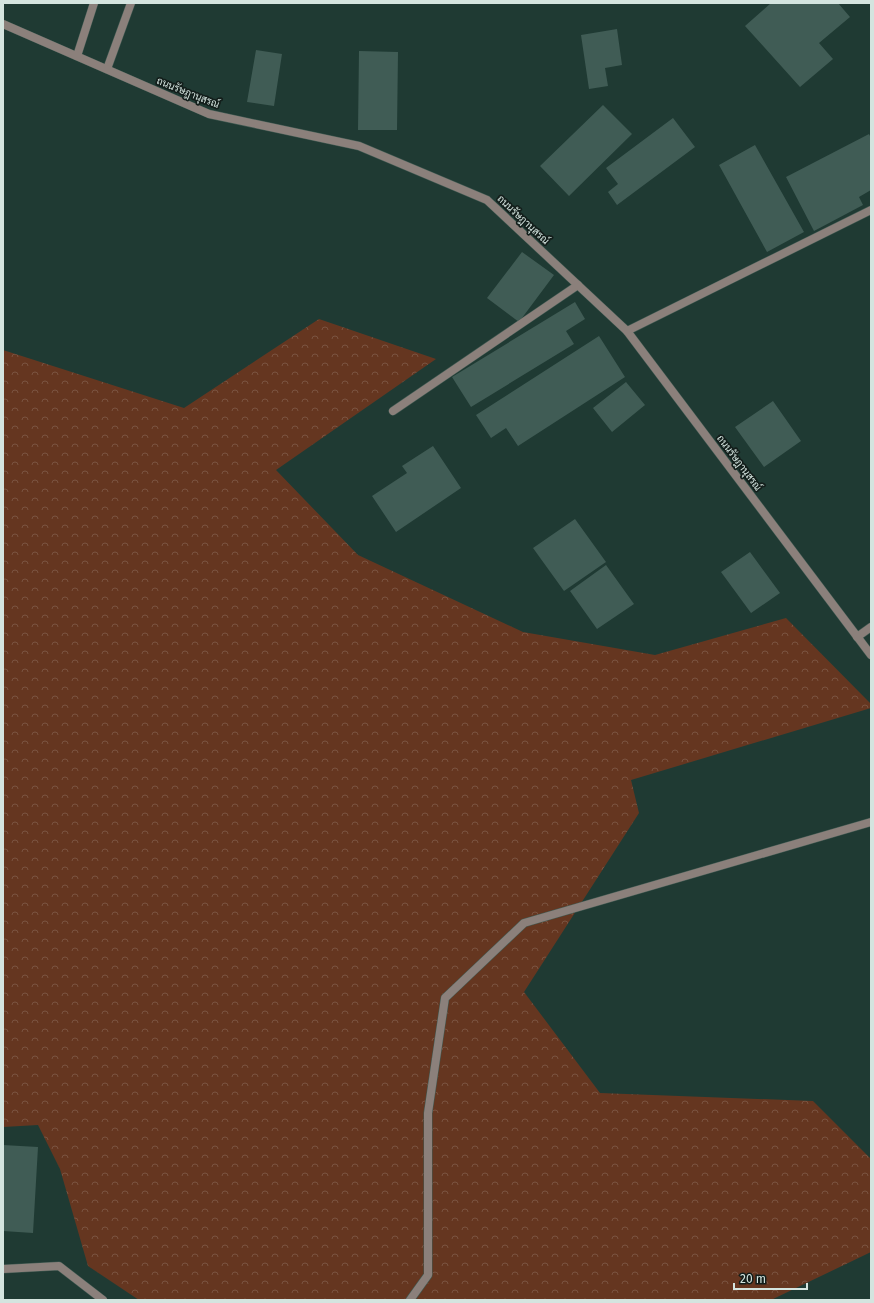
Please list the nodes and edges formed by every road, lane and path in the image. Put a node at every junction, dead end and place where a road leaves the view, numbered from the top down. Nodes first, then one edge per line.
1 (94, 3) edge
2 (131, 3) edge
3 (3, 24) edge
4 (77, 56) junction
5 (107, 70) junction
6 (871, 210) edge
7 (578, 285) junction
8 (627, 331) junction
9 (393, 411) dead end
10 (871, 627) edge
11 (857, 637) junction
12 (871, 656) edge
13 (871, 822) edge
14 (3, 1269) edge
15 (103, 1300) edge
16 (410, 1300) edge

1 - 4 street
2 - 5 street
3 - 4 street, ถนนรัษฎานุสรณ์
4 - 5 street, ถนนรัษฎานุสรณ์
5 - 7 street, ถนนรัษฎานุสรณ์
6 - 8 street
7 - 8 street, ถนนรัษฎานุสรณ์
7 - 9 street
8 - 11 street, ถนนรัษฎานุสรณ์
10 - 11 street
11 - 12 street, ถนนรัษฎานุสรณ์
13 - 16 street
14 - 15 street

